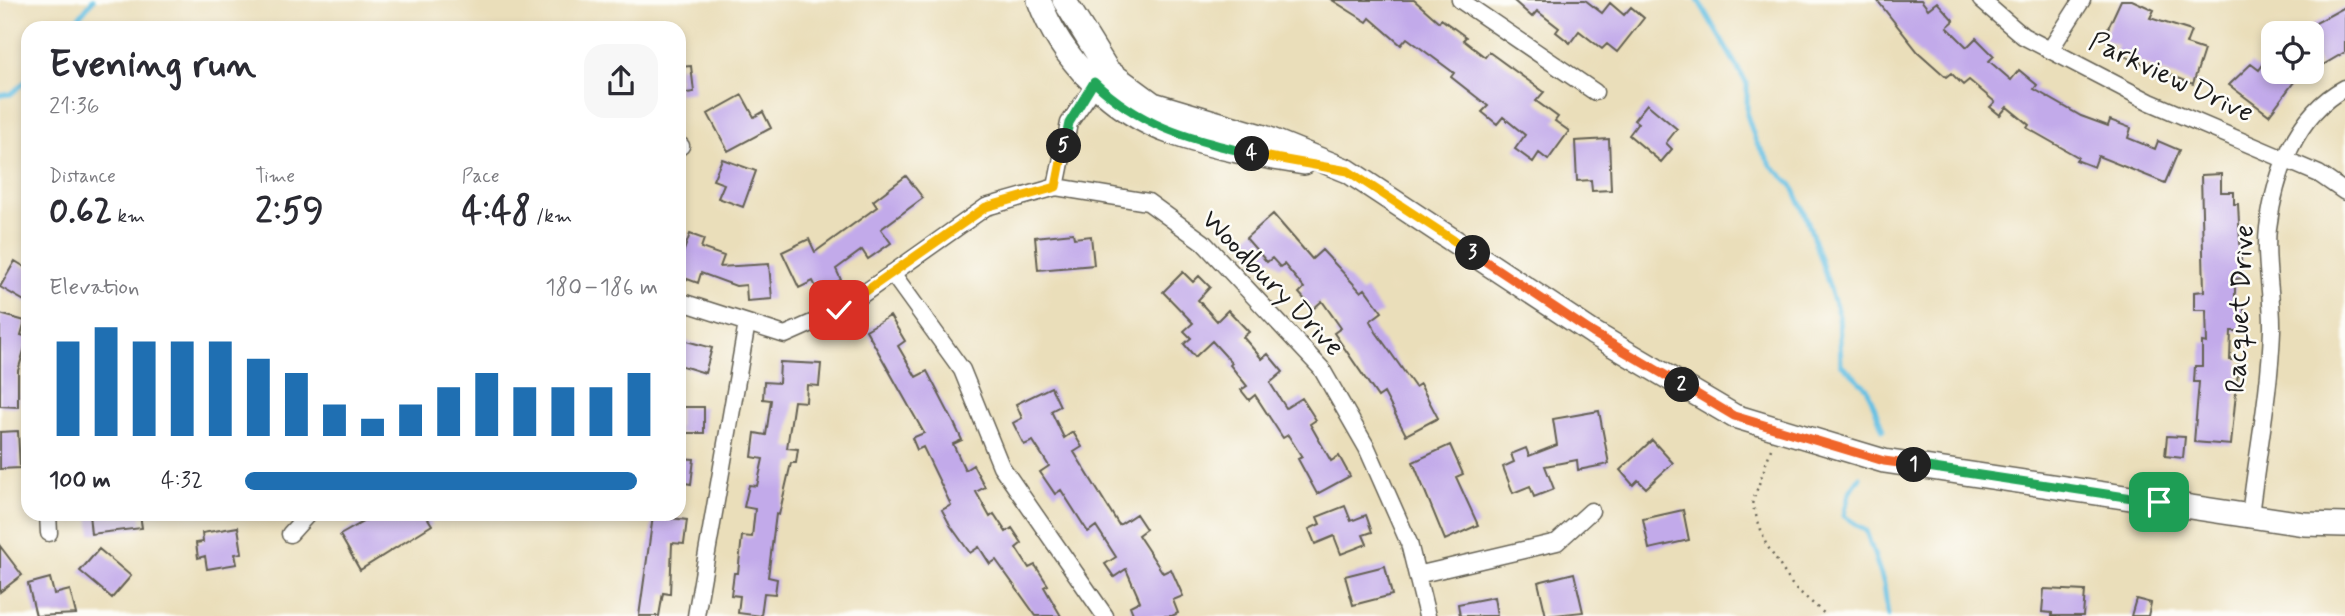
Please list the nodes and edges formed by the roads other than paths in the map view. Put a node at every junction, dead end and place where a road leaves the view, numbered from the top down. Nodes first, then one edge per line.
1 (1039, 0) edge
2 (1064, 0) edge
3 (1460, 0) edge
4 (1981, 0) edge
5 (2082, 0) edge
6 (2050, 50) junction
7 (1101, 76) junction
8 (2345, 88) edge
9 (1595, 92) dead end
10 (2285, 159) junction
11 (1056, 187) junction
12 (2345, 192) edge
13 (892, 273) junction
14 (686, 303) edge
15 (747, 323) junction
16 (1591, 511) dead end
17 (2250, 516) junction
18 (48, 521) edge
19 (302, 521) edge
20 (2345, 525) edge
21 (49, 533) dead end
22 (290, 534) dead end
23 (1417, 575) junction
24 (696, 616) edge
25 (1105, 616) edge
26 (1427, 616) edge

1 - 7 street
2 - 7 street
3 - 9 street
4 - 6 street, Parkview Drive
5 - 6 street
6 - 10 street, Parkview Drive
7 - 11 street
7 - 17 street
8 - 10 street, Racquet Drive
10 - 12 street, Parkview Drive
10 - 17 street, Racquet Drive
11 - 13 street
11 - 23 street, Woodbury Drive
13 - 15 street
13 - 25 street
14 - 15 street
15 - 24 street
16 - 23 street
17 - 20 street
18 - 21 street
19 - 22 street
23 - 26 street, Woodbury Drive

